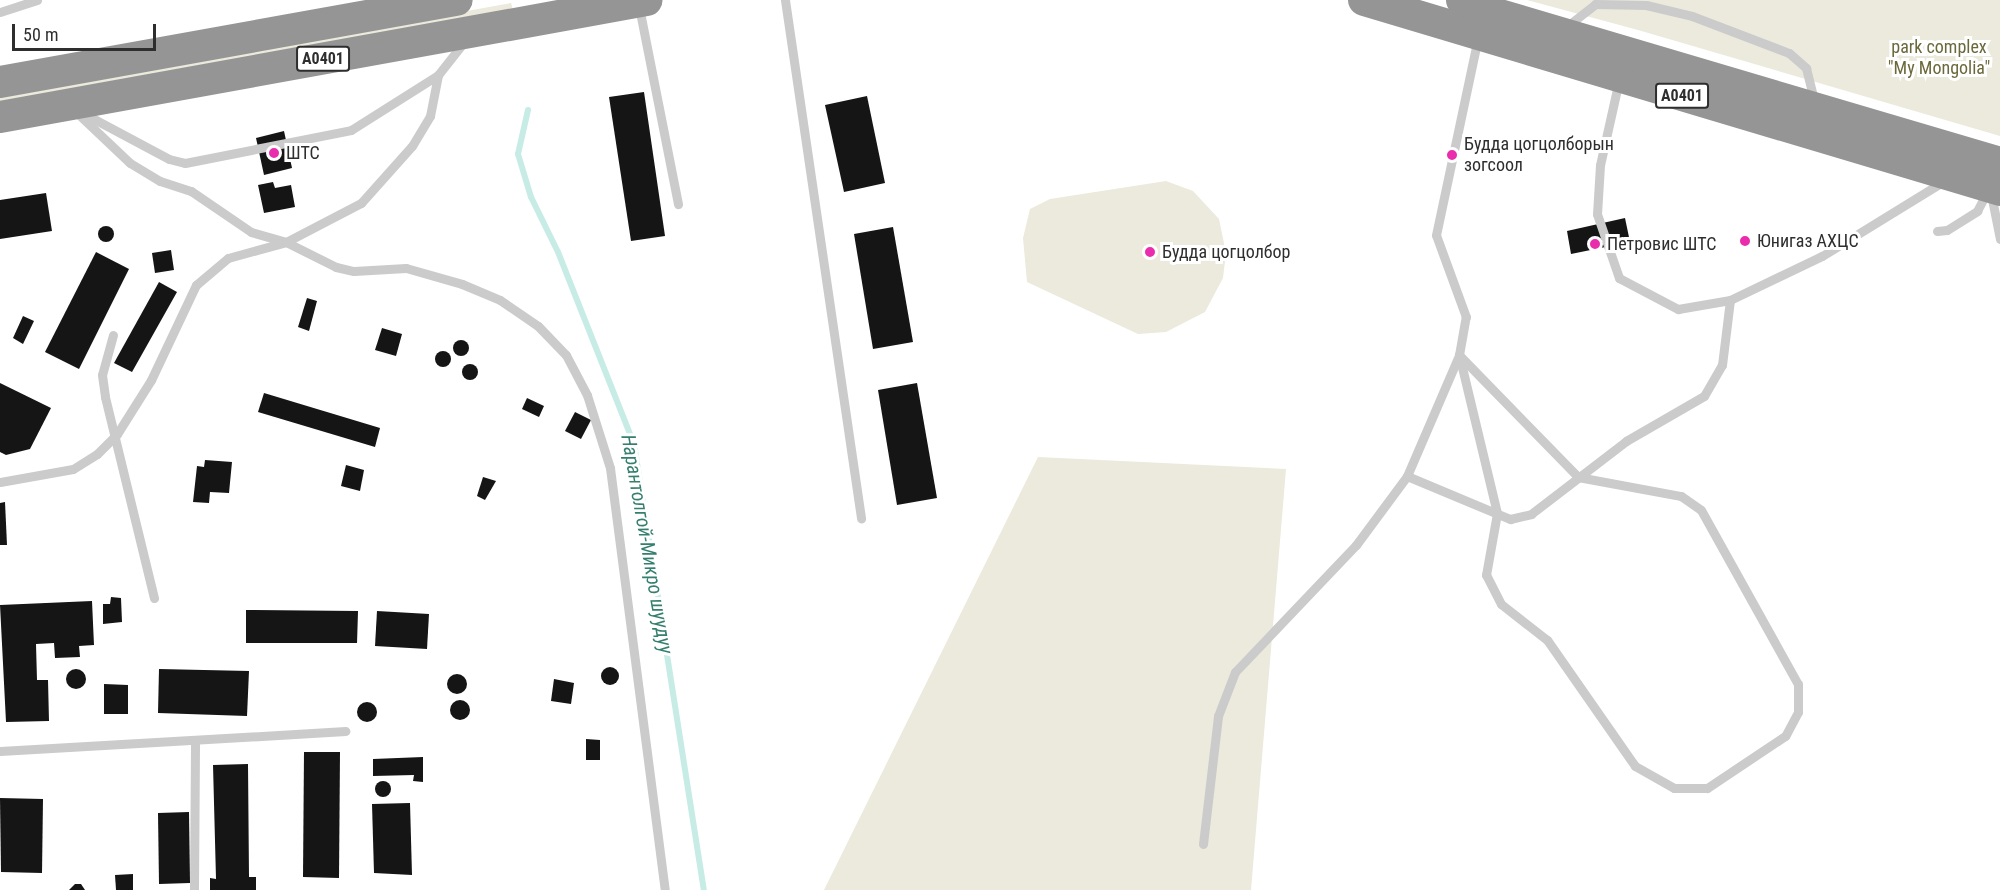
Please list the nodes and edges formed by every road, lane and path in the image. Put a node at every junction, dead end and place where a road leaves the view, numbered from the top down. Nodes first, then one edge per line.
1 (37, 0) edge
2 (457, 0) edge
3 (785, 0) edge
4 (1364, 0) edge
5 (1462, 0) edge
6 (642, 1) edge
7 (525, 11) edge
8 (0, 12) edge
9 (471, 32) junction
10 (1559, 33) junction
11 (1479, 36) junction
12 (438, 75) junction
13 (1619, 78) junction
14 (0, 82) edge
15 (69, 105) junction
16 (1816, 109) junction
17 (0, 117) edge
18 (1951, 176) junction
19 (1997, 180) edge
20 (678, 204) dead end
21 (1937, 231) dead end
22 (2000, 239) edge
23 (286, 242) junction
24 (1730, 300) junction
25 (113, 335) dead end
26 (1459, 355) junction
27 (117, 434) junction
28 (1407, 476) junction
29 (1578, 477) junction
30 (0, 482) edge
31 (1497, 513) junction
32 (861, 518) dead end
33 (154, 598) dead end
34 (345, 731) dead end
35 (195, 740) junction
36 (0, 751) edge
37 (1203, 844) dead end
38 (194, 890) edge
39 (665, 890) edge

1 - 8 lane
2 - 14 highway, A0401
3 - 32 lane
4 - 11 highway, A0401
5 - 10 highway, A0401
6 - 7 highway, A0401
6 - 20 lane
7 - 9 highway, A0401
9 - 12 lane
9 - 15 highway, A0401
10 - 16 highway, A0401
10 - 16 lane
11 - 13 highway, A0401
11 - 26 lane
12 - 15 lane
12 - 23 lane
13 - 18 highway, A0401
13 - 24 lane
15 - 17 highway, A0401
15 - 23 lane
16 - 19 highway, A0401
18 - 19 highway, A0401
18 - 24 lane
19 - 21 lane
19 - 22 lane
23 - 27 lane
23 - 39 lane
24 - 29 lane
25 - 27 lane
26 - 28 lane
26 - 29 lane
26 - 31 lane
27 - 30 lane
27 - 33 lane
28 - 31 lane
28 - 37 lane
29 - 31 lane
29 - 31 lane
34 - 35 lane
35 - 36 lane
35 - 38 lane

